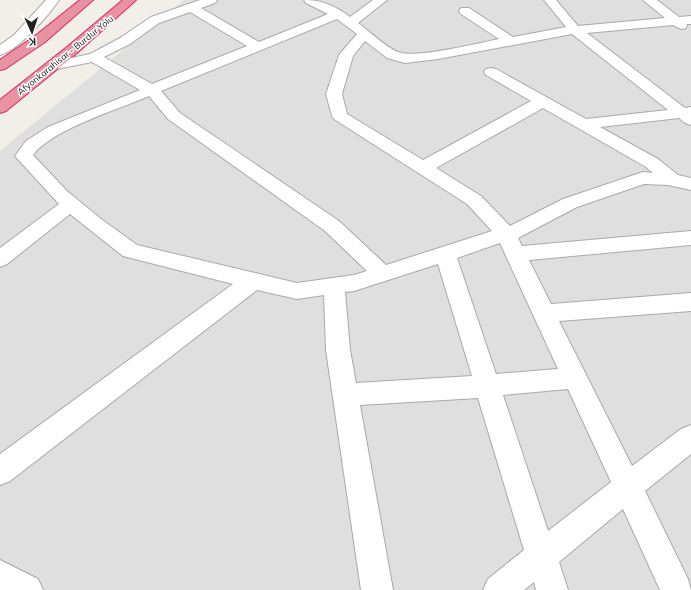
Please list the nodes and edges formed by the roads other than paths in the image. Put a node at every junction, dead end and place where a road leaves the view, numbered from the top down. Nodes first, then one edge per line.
1 (53, 0) edge
2 (87, 0) edge
3 (130, 0) edge
4 (211, 0) edge
5 (310, 0) edge
6 (381, 0) edge
7 (550, 0) edge
8 (649, 0) edge
9 (191, 7) junction
10 (465, 11) dead end
11 (674, 20) junction
12 (691, 20) edge
13 (351, 24) junction
14 (575, 30) junction
15 (691, 33) edge
16 (511, 41) junction
17 (258, 46) junction
18 (0, 51) edge
19 (94, 57) junction
20 (0, 66) edge
21 (52, 66) junction
22 (491, 72) dead end
23 (153, 91) junction
24 (543, 101) junction
25 (0, 108) edge
26 (688, 115) edge
27 (583, 124) junction
28 (423, 168) junction
29 (673, 180) junction
30 (691, 184) edge
31 (691, 197) edge
32 (71, 204) junction
33 (506, 234) junction
34 (691, 238) edge
35 (445, 253) junction
36 (516, 254) junction
37 (0, 259) edge
38 (382, 274) junction
39 (253, 281) junction
40 (334, 285) junction
41 (691, 302) edge
42 (544, 314) junction
43 (575, 378) junction
44 (487, 386) junction
45 (346, 395) junction
46 (691, 438) edge
47 (0, 471) edge
48 (627, 487) junction
49 (541, 557) junction
50 (0, 576) edge
51 (27, 590) edge
52 (377, 590) edge
53 (499, 590) edge
54 (552, 590) edge
55 (677, 590) edge

1 - 18 street
2 - 20 highway
3 - 21 highway, Afyonkarahisar - Burdur Yolu
4 - 9 street
5 - 13 street
6 - 13 street
7 - 14 street
8 - 11 street
9 - 17 street
9 - 19 street
10 - 16 street
11 - 12 street
11 - 14 street
11 - 15 street
13 - 16 street
13 - 17 street
13 - 28 street
14 - 16 street
14 - 26 street
17 - 23 street
19 - 21 street
19 - 23 street
21 - 25 highway, Afyonkarahisar - Burdur Yolu
22 - 24 street
23 - 32 street
23 - 38 street
24 - 27 street
24 - 28 street
26 - 27 street
27 - 29 street
28 - 33 street
29 - 30 street
29 - 31 street
29 - 33 street
32 - 37 street
32 - 39 street
33 - 35 street
33 - 36 street
34 - 36 street
35 - 38 street
35 - 44 street
36 - 42 street
38 - 40 street
39 - 40 street
39 - 47 street
40 - 45 street
41 - 42 street
42 - 43 street
43 - 44 street
43 - 48 street
44 - 45 street
44 - 49 street
45 - 52 street
46 - 48 street
48 - 49 street
48 - 55 street
49 - 53 street
49 - 54 street
50 - 51 street

